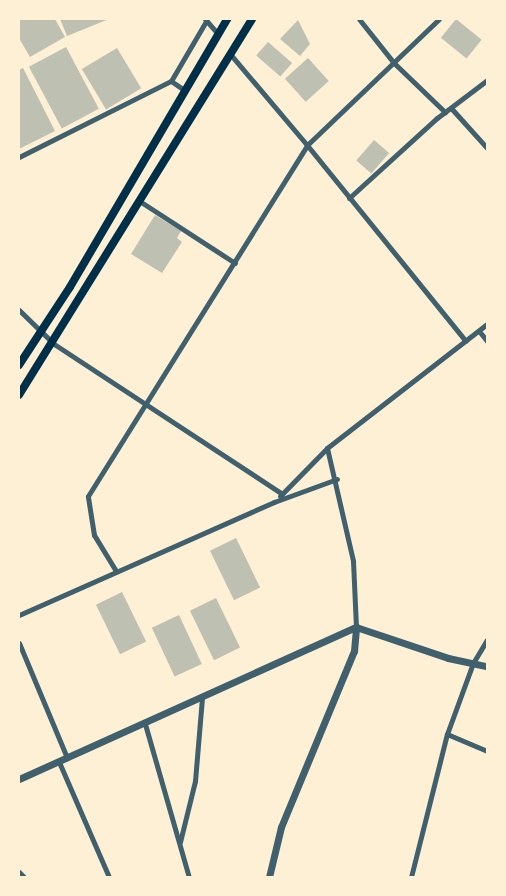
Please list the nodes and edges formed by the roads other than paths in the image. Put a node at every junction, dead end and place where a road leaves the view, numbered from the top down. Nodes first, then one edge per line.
1 (227, 19) edge
2 (252, 19) edge
3 (359, 19) edge
4 (439, 19) edge
5 (206, 20) edge
6 (218, 34) junction
7 (231, 55) junction
8 (394, 64) junction
9 (487, 80) edge
10 (171, 81) junction
11 (184, 89) junction
12 (451, 108) junction
13 (445, 112) junction
14 (307, 145) junction
15 (487, 148) edge
16 (19, 157) edge
17 (349, 198) junction
18 (141, 202) junction
19 (235, 263) junction
20 (19, 310) edge
21 (487, 324) edge
22 (479, 331) junction
23 (42, 332) junction
24 (466, 340) junction
25 (487, 341) edge
26 (54, 344) junction
27 (19, 365) edge
28 (19, 396) edge
29 (149, 404) junction
30 (327, 448) junction
31 (337, 479) junction
32 (282, 494) junction
33 (274, 502) junction
34 (116, 571) junction
35 (19, 615) edge
36 (356, 627) junction
37 (487, 640) edge
38 (19, 643) edge
39 (473, 663) junction
40 (487, 666) edge
41 (202, 698) junction
42 (145, 724) junction
43 (447, 734) junction
44 (487, 751) edge
45 (67, 758) junction
46 (59, 762) junction
47 (19, 778) edge
48 (180, 843) junction
49 (19, 872) edge
50 (24, 877) edge
51 (109, 877) edge
52 (189, 877) edge
53 (269, 877) edge
54 (411, 877) edge

1 - 6 main road
2 - 7 main road
3 - 8 street
4 - 8 street
5 - 6 street
5 - 10 street
6 - 11 main road
7 - 14 street
7 - 18 main road
8 - 13 street
8 - 14 street
9 - 12 street
10 - 11 street
10 - 16 street
11 - 23 main road
12 - 13 street
12 - 15 street
13 - 17 street
14 - 17 street
14 - 19 street
17 - 24 street
18 - 19 street
18 - 26 main road
19 - 29 street
20 - 23 street
21 - 22 street
22 - 24 street
22 - 25 street
23 - 26 street
23 - 27 main road
24 - 30 street
26 - 28 main road
26 - 29 street
29 - 32 street
29 - 34 street
30 - 31 street
30 - 32 street
31 - 33 street
31 - 36 street
32 - 33 street
33 - 34 street
34 - 35 street
36 - 39 street
36 - 41 street
36 - 53 street
37 - 39 street
38 - 45 street
39 - 40 street
39 - 43 street
41 - 42 street
41 - 48 street
42 - 45 street
42 - 48 street
43 - 44 street
43 - 54 street
45 - 46 street
46 - 47 street
46 - 51 street
48 - 52 street
49 - 50 street

